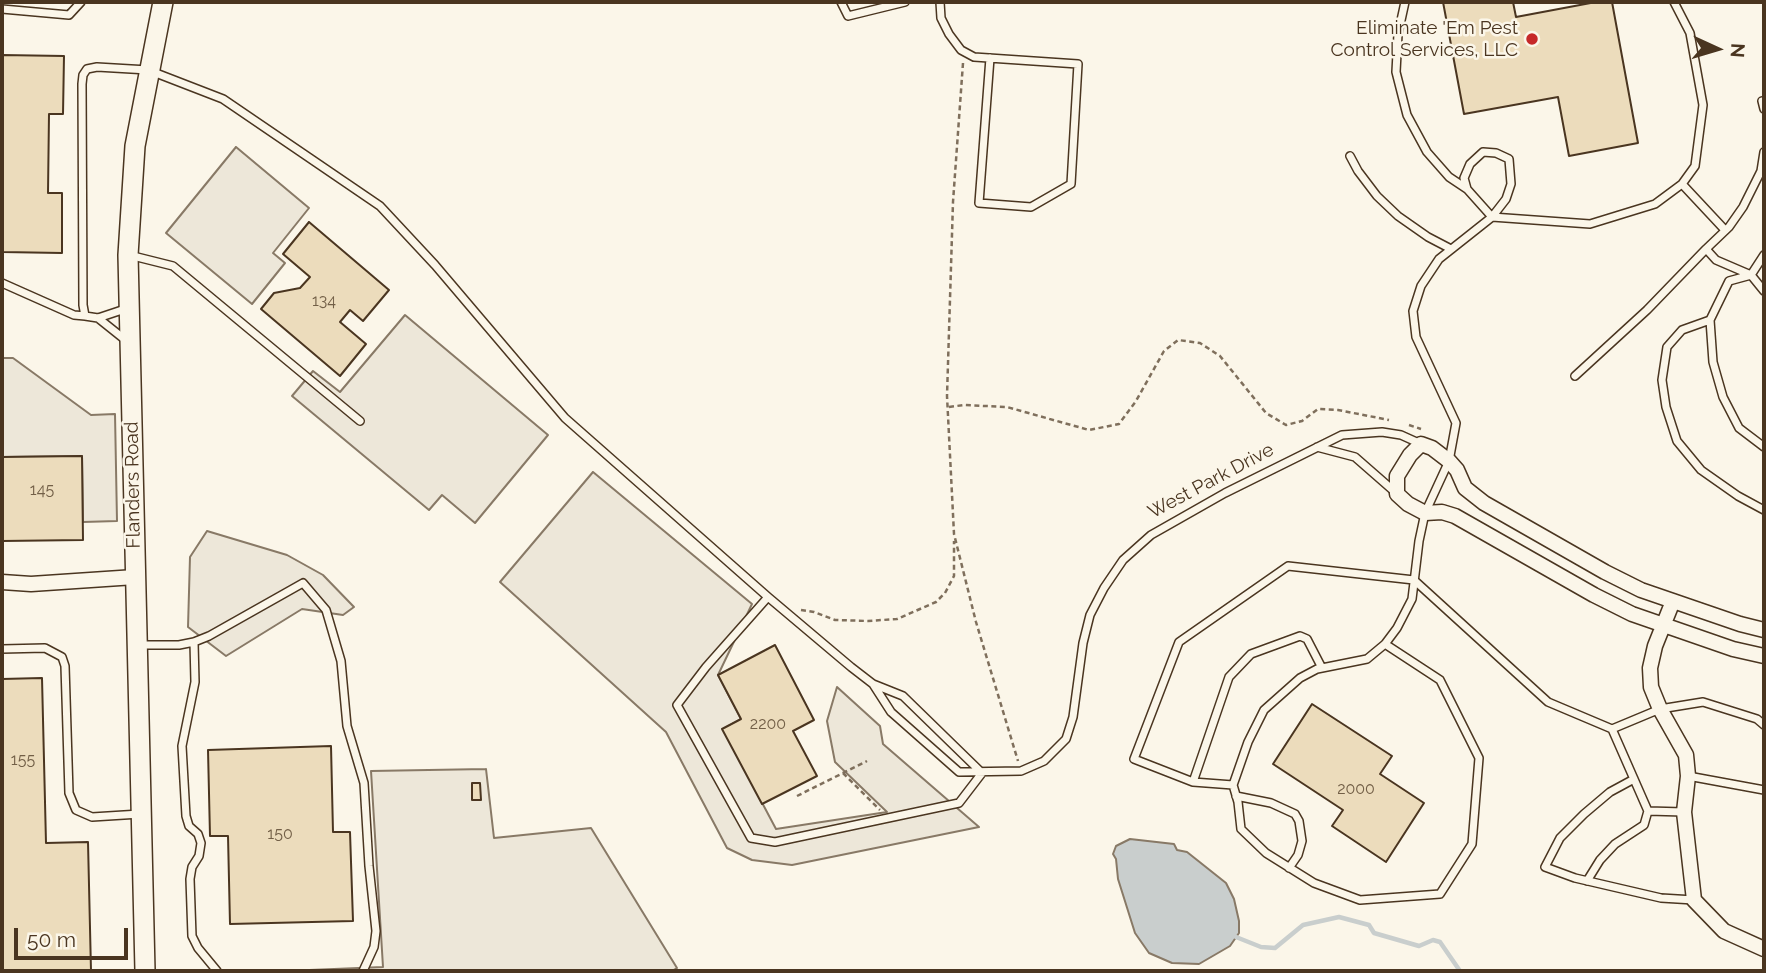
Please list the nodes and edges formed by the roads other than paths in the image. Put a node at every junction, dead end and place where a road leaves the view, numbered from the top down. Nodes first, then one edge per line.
1 (81, 2) edge
2 (163, 2) edge
3 (841, 2) edge
4 (905, 2) edge
5 (940, 2) edge
6 (1405, 2) edge
7 (1674, 2) edge
8 (2, 9) edge
9 (989, 58) junction
10 (148, 70) junction
11 (1764, 152) edge
12 (1350, 156) dead end
13 (1682, 184) junction
14 (1467, 189) junction
15 (1492, 217) junction
16 (1725, 230) junction
17 (1451, 249) junction
18 (1706, 249) junction
19 (128, 255) junction
20 (1764, 255) edge
21 (1751, 275) junction
22 (2, 282) edge
23 (1764, 291) edge
24 (129, 308) junction
25 (85, 316) junction
26 (98, 318) junction
27 (1710, 320) junction
28 (130, 344) junction
29 (1575, 376) dead end
30 (360, 421) dead end
31 (1419, 443) junction
32 (1316, 447) junction
33 (1764, 447) edge
34 (1449, 461) junction
35 (1397, 494) junction
36 (1764, 510) edge
37 (1425, 513) junction
38 (135, 577) junction
39 (1414, 580) junction
40 (2, 582) edge
41 (768, 597) junction
42 (1673, 601) junction
43 (1662, 625) junction
44 (1764, 630) edge
45 (194, 642) junction
46 (1385, 644) junction
47 (136, 645) junction
48 (2, 649) edge
49 (1764, 656) edge
50 (1322, 668) junction
51 (873, 684) junction
52 (1660, 709) junction
53 (1764, 725) edge
54 (1612, 729) junction
55 (982, 772) junction
56 (1688, 776) junction
57 (1634, 779) junction
58 (1193, 782) junction
59 (1233, 785) junction
60 (1764, 790) edge
61 (1236, 796) junction
62 (1648, 811) junction
63 (1684, 812) junction
64 (140, 814) junction
65 (1289, 868) junction
66 (1587, 881) junction
67 (1695, 900) junction
68 (1764, 949) edge
69 (145, 971) edge
70 (217, 971) edge
71 (363, 971) edge

1 - 8 lane
2 - 10 main road, Flanders Road
3 - 4 lane
5 - 9 lane
6 - 14 lane
7 - 13 lane
9 - 9 lane
10 - 19 main road, Flanders Road
10 - 25 lane, West Park Drive
10 - 41 lane, West Park Drive
11 - 16 lane
12 - 17 lane
13 - 15 lane
13 - 16 lane
14 - 15 lane
14 - 15 lane
15 - 17 lane
16 - 18 lane
17 - 34 lane
18 - 21 lane
18 - 29 lane
19 - 24 main road, Flanders Road
19 - 30 lane
20 - 21 lane
21 - 23 lane
21 - 27 lane
22 - 25 lane
24 - 26 lane
24 - 28 main road, Flanders Road
25 - 26 lane
26 - 28 lane
27 - 33 lane
27 - 36 lane
28 - 38 main road, Flanders Road
31 - 32 lane, West Park Drive
31 - 34 street, West Park Drive
31 - 35 street
32 - 35 lane
32 - 55 lane, West Park Drive
34 - 37 lane
34 - 42 street, West Park Drive
35 - 37 street
37 - 39 lane
37 - 43 street
38 - 40 street
38 - 47 main road, Flanders Road
39 - 46 lane
39 - 54 lane
39 - 58 lane
41 - 51 lane, West Park Drive
41 - 55 lane
42 - 43 street
42 - 44 street, West Park Drive
43 - 49 street
43 - 52 street
45 - 47 lane
45 - 70 lane
45 - 71 lane
46 - 50 lane
46 - 65 lane
47 - 64 main road, Flanders Road
48 - 64 lane
50 - 58 lane
50 - 59 lane
51 - 55 lane, West Park Drive
51 - 55 lane, West Park Drive
52 - 53 lane
52 - 54 lane
52 - 56 street
54 - 57 lane
56 - 60 lane
56 - 63 street
57 - 62 lane
57 - 66 lane
58 - 59 lane
59 - 61 lane
61 - 65 lane
61 - 65 lane
62 - 63 lane
62 - 66 lane
63 - 67 street
64 - 69 main road, Flanders Road
66 - 67 lane
67 - 68 street

